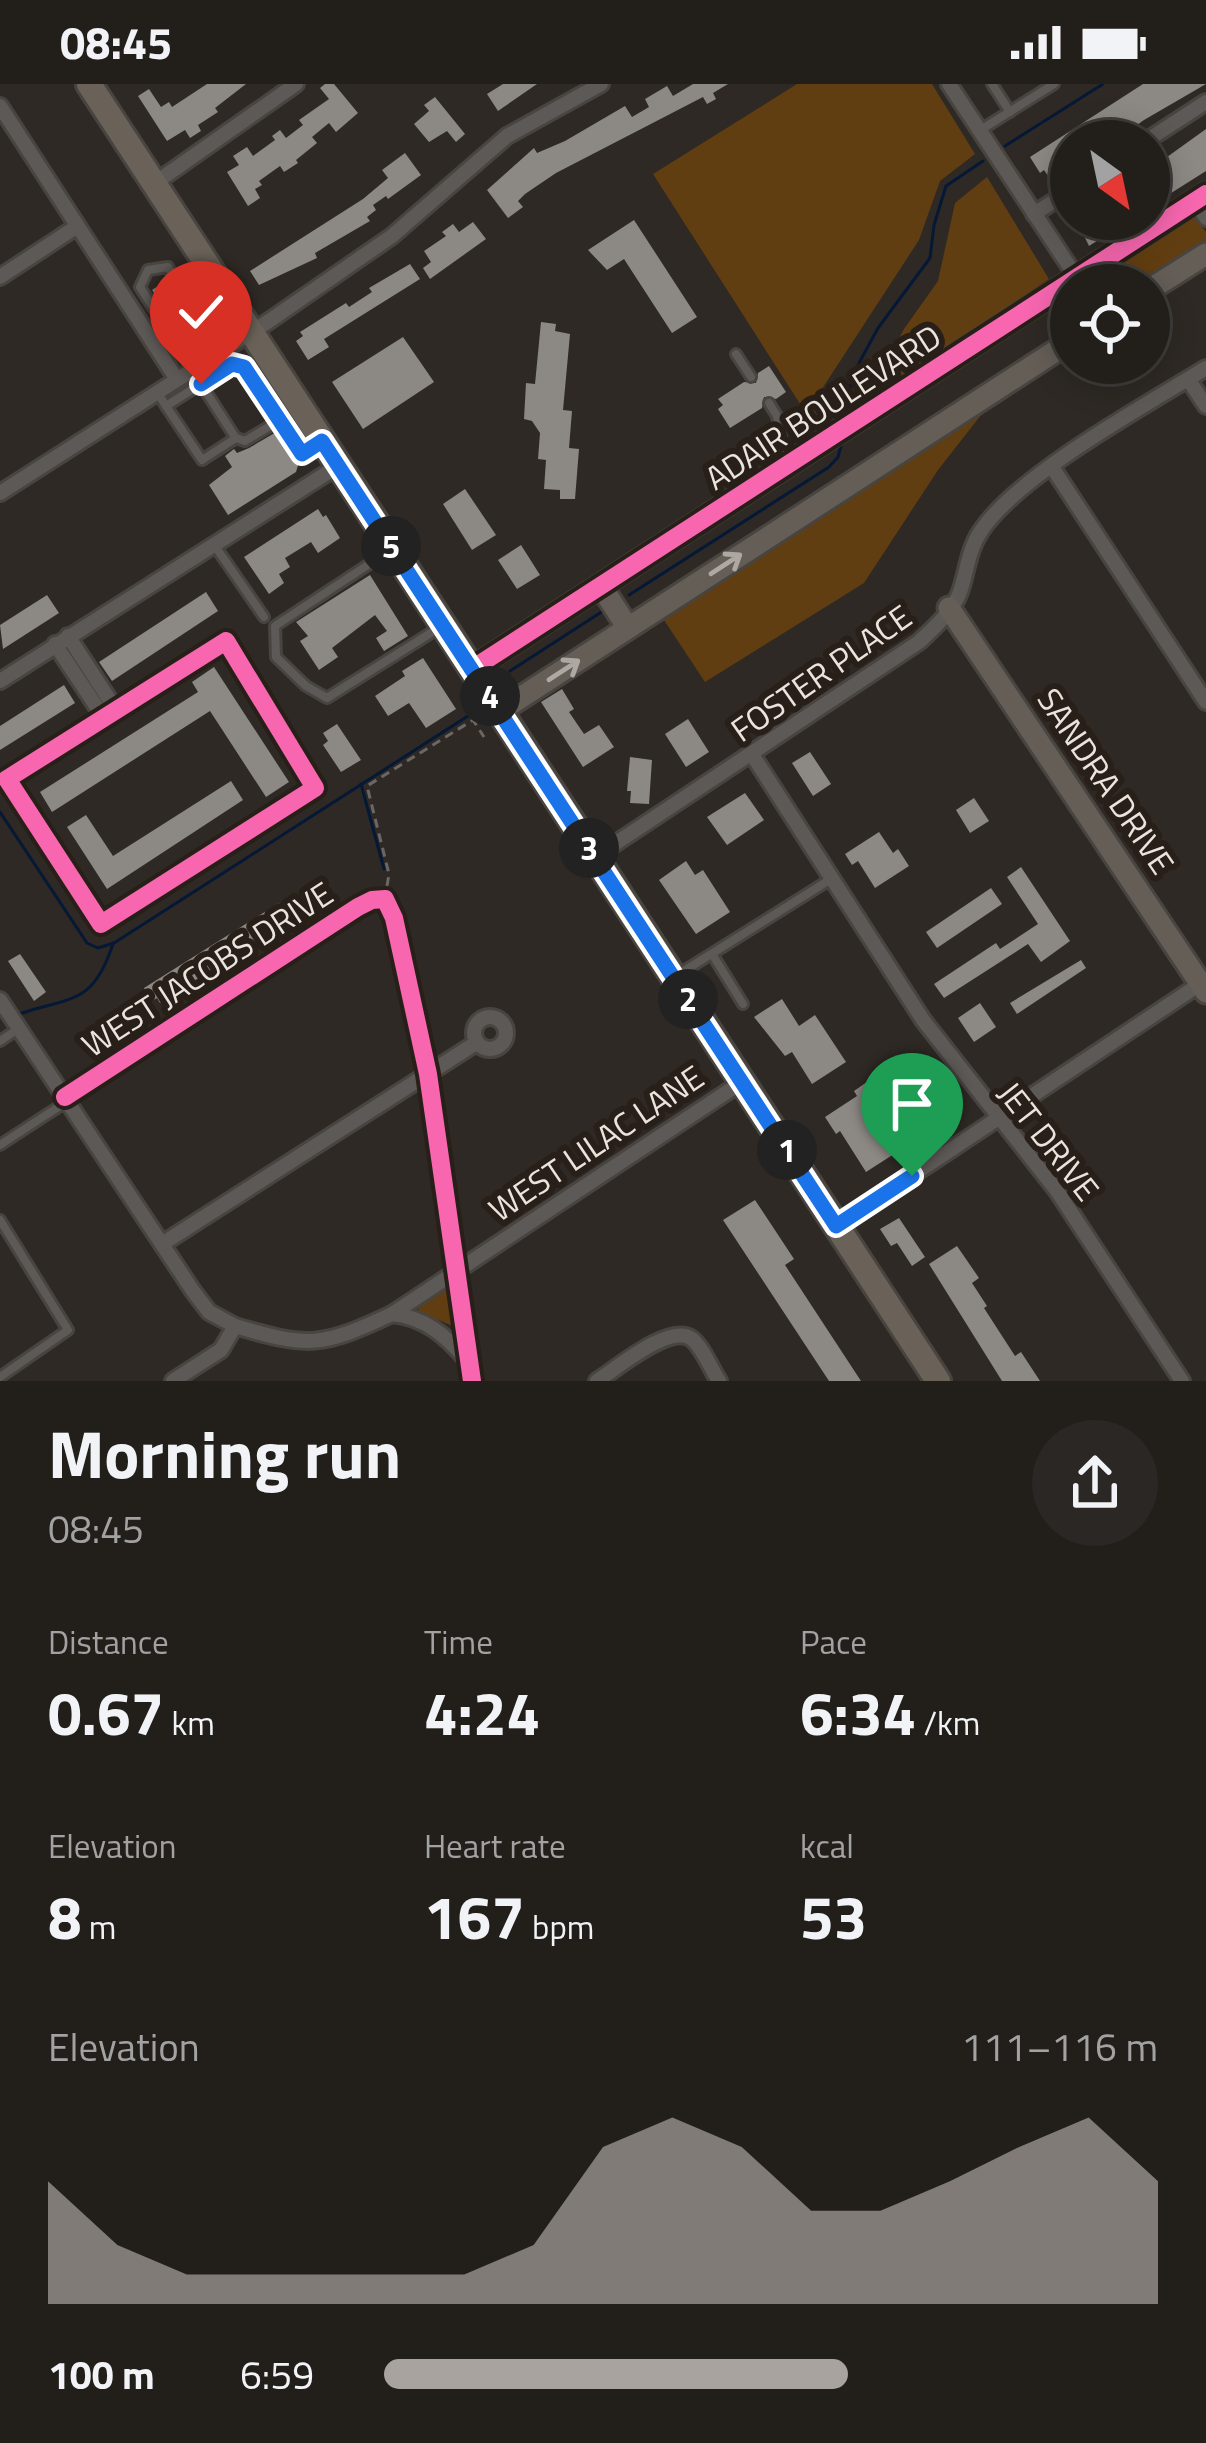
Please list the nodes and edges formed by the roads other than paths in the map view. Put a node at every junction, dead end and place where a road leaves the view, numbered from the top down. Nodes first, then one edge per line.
1 (89, 84) edge
2 (296, 84) edge
3 (601, 84) edge
4 (949, 84) edge
5 (992, 84) edge
6 (1054, 84) edge
7 (1206, 102) edge
8 (0, 106) edge
9 (1010, 112) junction
10 (1170, 125) edge
11 (980, 131) junction
12 (155, 183) junction
13 (1050, 204) edge
14 (1202, 204) edge
15 (1034, 214) junction
16 (76, 227) junction
17 (1206, 254) edge
18 (1068, 264) edge
19 (1106, 264) edge
20 (148, 269) joint
21 (0, 277) edge
22 (1170, 277) edge
23 (1050, 299) edge
24 (251, 331) junction
25 (222, 349) junction
26 (736, 354) dead end
27 (1050, 355) edge
28 (232, 364) junction
29 (190, 368) junction
30 (1206, 368) edge
31 (751, 377) dead end
32 (176, 378) junction
33 (1188, 379) junction
34 (201, 384) junction
35 (156, 391) junction
36 (283, 402) junction
37 (769, 404) dead end
38 (166, 406) junction
39 (1206, 406) edge
40 (280, 420) junction
41 (236, 438) junction
42 (322, 441) junction
43 (338, 466) junction
44 (786, 466) junction
45 (1052, 467) junction
46 (0, 493) edge
47 (214, 544) junction
48 (393, 549) junction
49 (602, 586) junction
50 (949, 608) junction
51 (264, 617) dead end
52 (443, 626) junction
53 (628, 628) junction
54 (62, 640) junction
55 (472, 669) junction
56 (0, 681) edge
57 (1206, 702) edge
58 (500, 711) junction
59 (110, 714) junction
60 (753, 756) junction
61 (595, 857) junction
62 (832, 878) junction
63 (712, 954) junction
64 (674, 978) junction
65 (1204, 985) edge
66 (0, 1000) edge
67 (743, 1004) dead end
68 (19, 1028) junction
69 (0, 1041) edge
70 (476, 1043) dead end
71 (428, 1074) junction
72 (742, 1082) junction
73 (66, 1099) junction
74 (1001, 1118) junction
75 (0, 1145) edge
76 (0, 1220) edge
77 (836, 1226) junction
78 (162, 1244) junction
79 (458, 1270) junction
80 (392, 1314) junction
81 (235, 1326) junction
82 (470, 1363) junction
83 (0, 1377) edge
84 (172, 1381) edge
85 (472, 1381) edge
86 (597, 1381) edge
87 (719, 1381) edge
88 (938, 1381) edge
89 (1182, 1381) edge

1 - 12 main road
2 - 12 street
3 - 24 street
4 - 11 street
5 - 9 lane
6 - 9 lane
7 - 10 street
8 - 16 street
9 - 11 lane
11 - 15 street
12 - 24 main road
13 - 15 street
14 - 19 street, ADAIR BOULEVARD
15 - 18 street
16 - 21 street
16 - 32 street
17 - 22 street
20 - 20 lane
23 - 44 street, ADAIR BOULEVARD
24 - 25 street
24 - 36 main road
25 - 28 lane
25 - 29 street
26 - 31 lane
53 -> 27 street
28 - 34 lane
28 - 36 lane
29 - 32 street
29 - 34 lane
30 - 33 street, FOSTER PLACE
32 - 35 street
33 - 39 street
33 - 45 street, FOSTER PLACE
34 - 38 lane
34 - 41 lane
35 - 38 lane
35 - 46 street
36 - 40 lane
36 - 42 main road
37 - 44 lane
38 - 41 lane
40 - 41 lane
40 - 42 lane
42 - 43 main road
43 - 47 street
43 - 48 main road
44 - 49 street, ADAIR BOULEVARD
45 - 50 street, FOSTER PLACE
45 - 57 street
47 - 51 lane
47 - 54 street
48 - 52 main road
48 - 52 lane
49 - 53 street
49 - 55 street, ADAIR BOULEVARD
50 - 60 street, FOSTER PLACE
50 - 65 street, SANDRA DRIVE
52 - 55 main road
58 -> 53 street
54 - 56 street
54 - 59 street
55 - 58 main road
58 - 61 main road
59 - 59 street
60 - 61 street, FOSTER PLACE
60 - 62 street, JET DRIVE
61 - 64 main road
62 - 63 lane
62 - 74 street, JET DRIVE
63 - 64 lane
63 - 67 lane
64 - 72 main road
65 - 74 street
66 - 68 street
68 - 69 lane
68 - 73 street
70 - 71 street
71 - 73 street, WEST JACOBS DRIVE
71 - 78 street
71 - 79 street
72 - 77 main road
72 - 79 street, WEST LILAC LANE
73 - 75 lane
73 - 78 street
74 - 77 street
74 - 89 street, JET DRIVE
76 - 83 lane
77 - 88 main road
78 - 81 street
79 - 80 street, WEST LILAC LANE
79 - 82 street
80 - 81 street, WEST LILAC LANE
80 - 82 street
81 - 84 street
82 - 85 street
86 - 87 street

